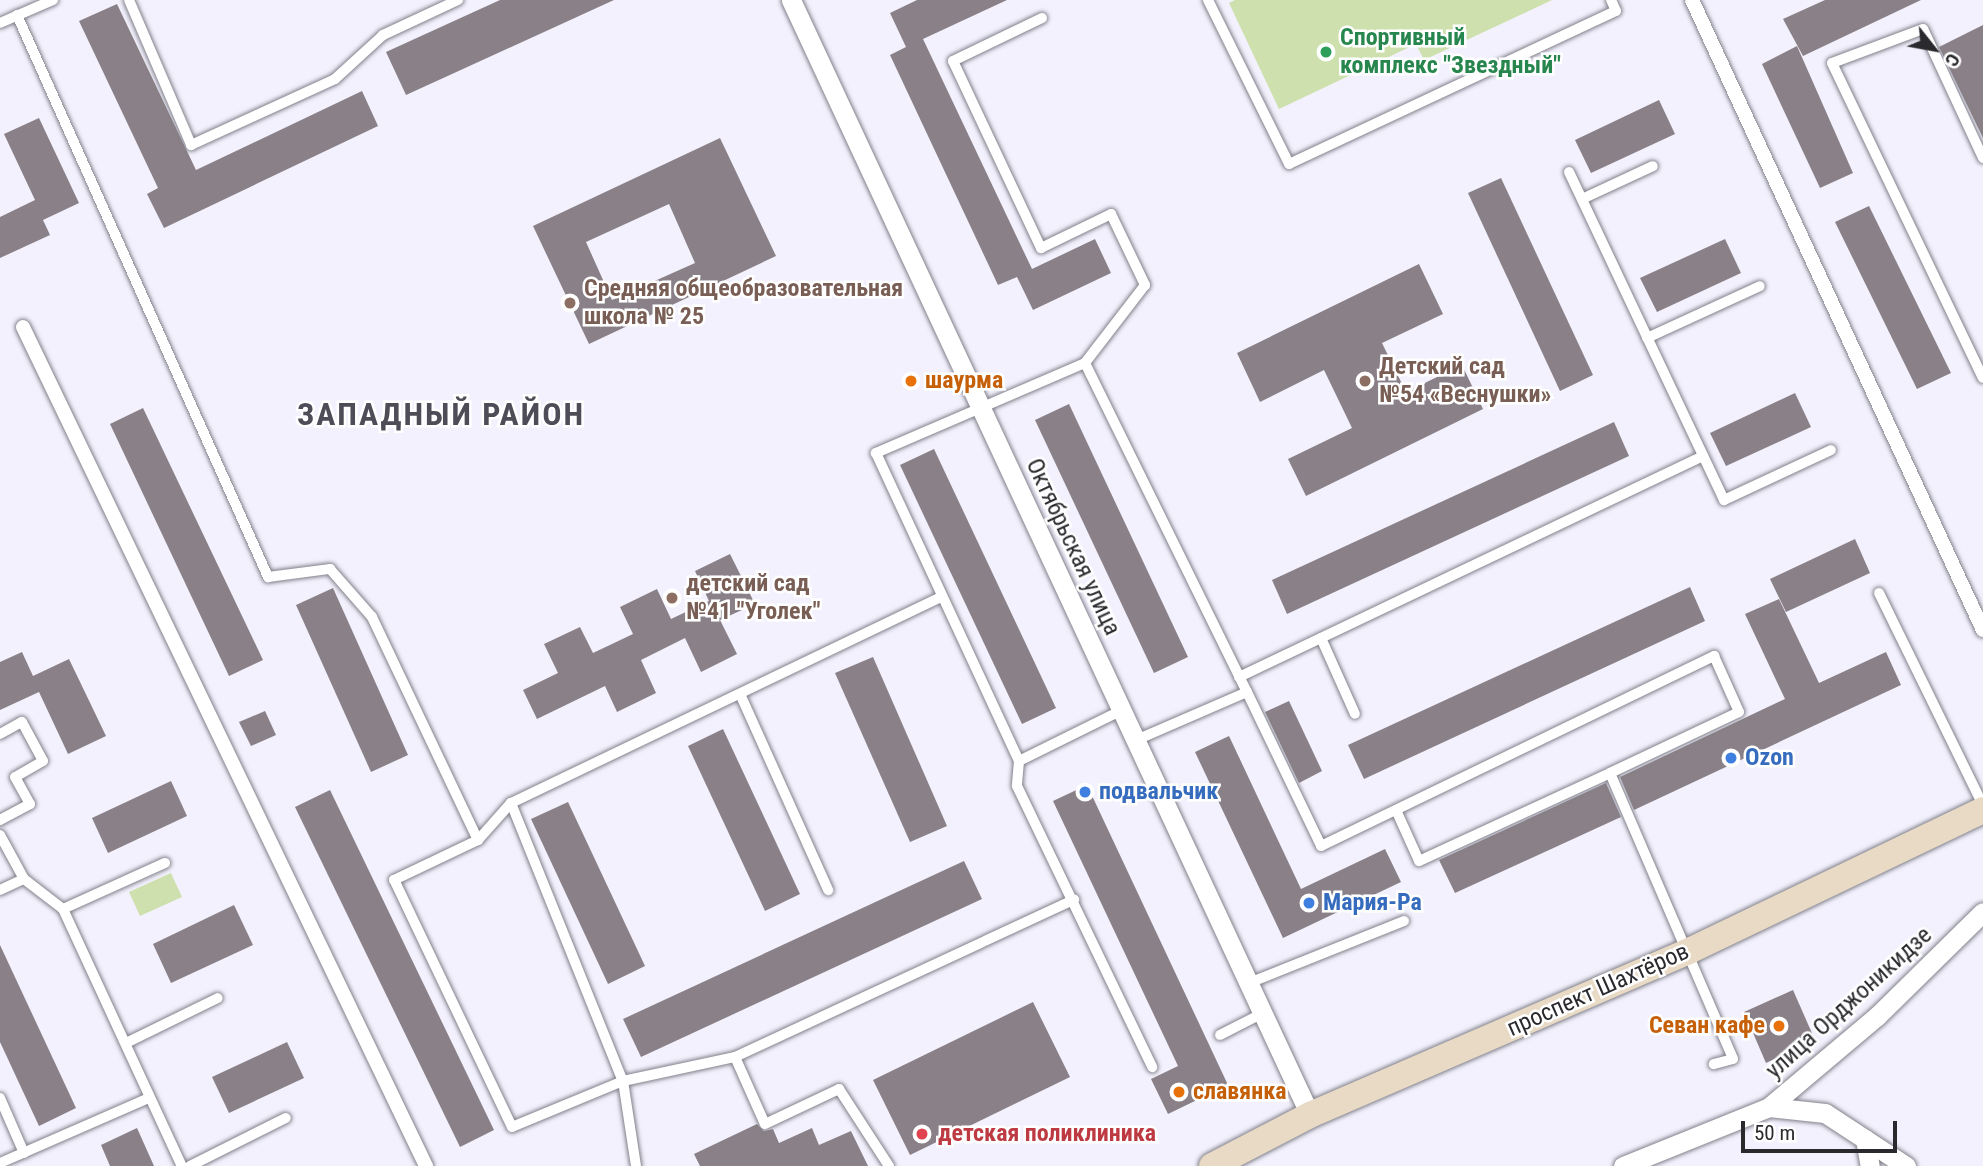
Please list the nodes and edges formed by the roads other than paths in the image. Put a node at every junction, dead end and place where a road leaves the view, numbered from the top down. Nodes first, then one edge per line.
1 (52, 0) edge
2 (129, 0) edge
3 (457, 0) edge
4 (791, 0) edge
5 (1208, 0) edge
6 (1611, 0) edge
7 (1692, 0) edge
8 (17, 15) junction
9 (1042, 18) dead end
10 (0, 23) edge
11 (1983, 158) edge
12 (1653, 166) dead end
13 (1569, 172) dead end
14 (1582, 199) junction
15 (1760, 286) dead end
16 (23, 327) dead end
17 (1647, 338) junction
18 (1085, 363) junction
19 (1983, 378) edge
20 (979, 405) junction
21 (1832, 450) dead end
22 (1703, 456) junction
23 (1879, 593) dead end
24 (941, 597) junction
25 (1983, 630) edge
26 (1321, 638) junction
27 (1239, 677) junction
28 (1247, 692) junction
29 (741, 695) junction
30 (1122, 710) junction
31 (1355, 714) dead end
32 (0, 734) edge
33 (1136, 740) junction
34 (1019, 761) junction
35 (1610, 773) junction
36 (511, 803) junction
37 (1983, 808) edge
38 (1396, 810) junction
39 (0, 820) edge
40 (0, 835) edge
41 (478, 840) junction
42 (165, 863) dead end
43 (24, 878) junction
44 (828, 890) dead end
45 (0, 891) edge
46 (1074, 900) junction
47 (64, 909) junction
48 (1983, 912) edge
49 (1404, 921) dead end
50 (1689, 951) junction
51 (1249, 983) junction
52 (218, 998) dead end
53 (1263, 1013) junction
54 (1220, 1035) dead end
55 (125, 1043) junction
56 (735, 1057) junction
57 (1714, 1064) dead end
58 (1152, 1067) dead end
59 (623, 1081) junction
60 (0, 1098) edge
61 (149, 1098) junction
62 (1769, 1107) junction
63 (1310, 1115) junction
64 (286, 1118) dead end
65 (1865, 1139) junction
66 (24, 1153) junction
67 (0, 1163) edge
68 (181, 1166) edge
69 (190, 1166) edge
70 (426, 1166) edge
71 (636, 1166) edge
72 (889, 1166) edge
73 (1212, 1166) edge
74 (1623, 1166) edge
75 (1870, 1166) edge
76 (1906, 1166) edge

1 - 8 lane
2 - 3 lane
4 - 20 street, Октябрьская улица
5 - 6 lane
7 - 25 street
8 - 10 lane
8 - 41 lane
9 - 18 lane
11 - 19 lane
12 - 14 lane
13 - 14 lane
14 - 17 lane
15 - 17 lane
16 - 70 street
17 - 22 lane
18 - 20 lane
18 - 27 lane
20 - 24 lane
20 - 30 street, Октябрьская улица
21 - 22 lane
22 - 26 lane
23 - 37 lane
24 - 29 lane
24 - 34 lane
26 - 27 lane
26 - 31 lane
27 - 28 lane
28 - 33 lane
28 - 38 lane
29 - 36 lane
29 - 44 lane
30 - 33 street, Октябрьская улица
30 - 34 lane
32 - 39 lane
33 - 51 street, Октябрьская улица
34 - 46 lane
35 - 38 lane
35 - 38 lane
35 - 50 lane
36 - 41 lane
36 - 59 lane
37 - 50 main road, проспект Шахтёров
40 - 43 lane
41 - 59 lane
42 - 47 lane
43 - 45 lane
43 - 47 lane
46 - 56 lane
46 - 58 lane
47 - 55 lane
48 - 62 street, улица Орджоникидзе
49 - 51 lane
50 - 57 lane
50 - 63 main road, проспект Шахтёров
51 - 53 street, Октябрьская улица
52 - 55 lane
53 - 54 lane
53 - 63 street, Октябрьская улица
55 - 61 lane
56 - 59 lane
56 - 72 lane
59 - 71 lane
60 - 66 lane
61 - 66 lane
61 - 68 lane
62 - 65 street
62 - 74 street, улица Орджоникидзе
63 - 73 main road, проспект Шахтёров
64 - 69 lane
65 - 75 street
65 - 76 street
66 - 67 lane

